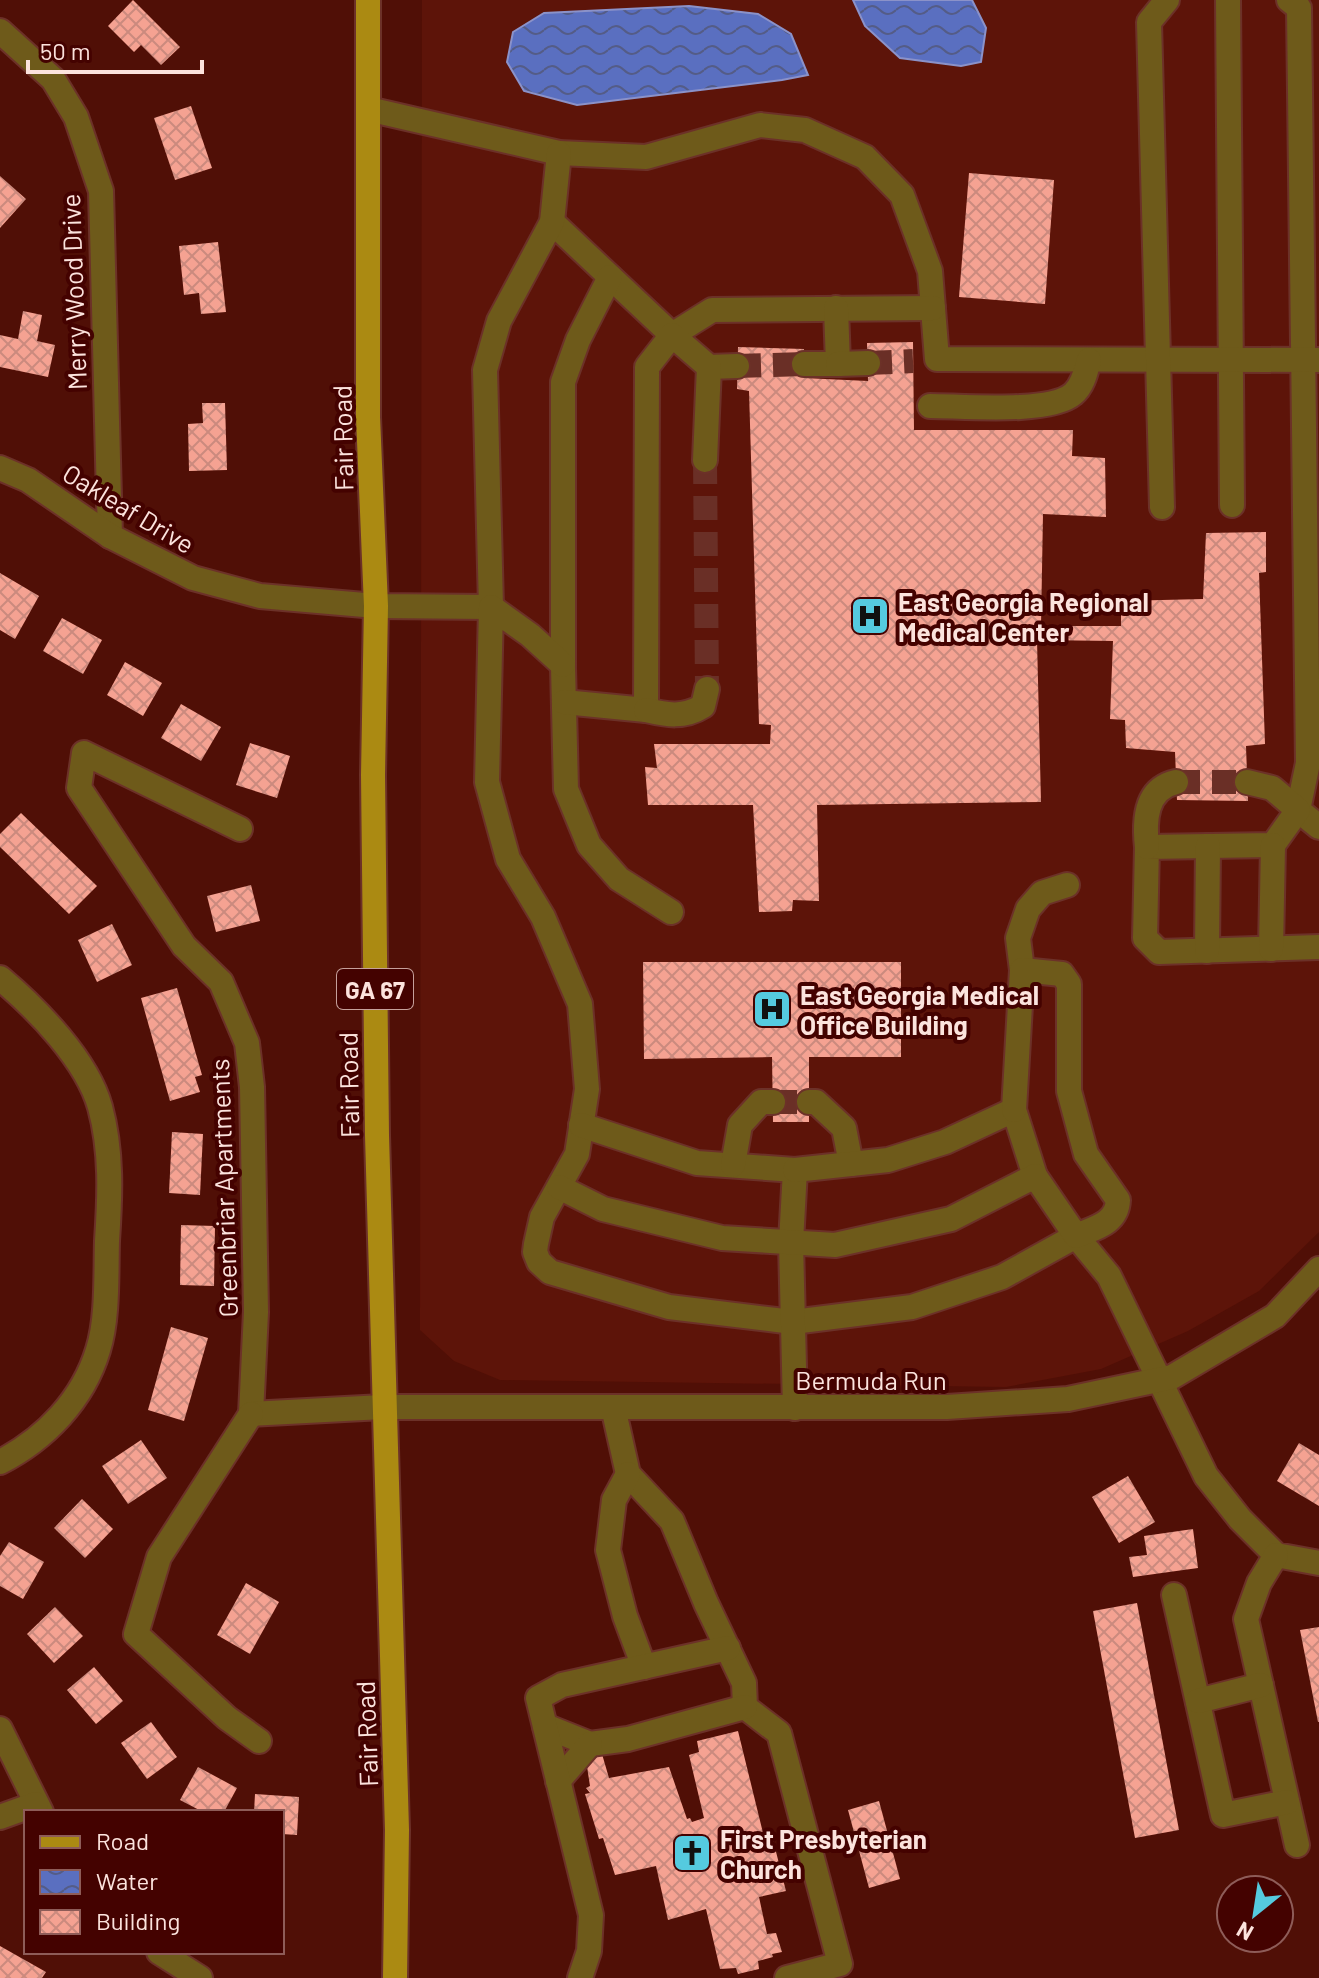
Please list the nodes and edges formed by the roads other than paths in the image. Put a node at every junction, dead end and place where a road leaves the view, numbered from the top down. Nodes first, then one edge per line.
1 (368, 0) edge
2 (1167, 0) edge
3 (1228, 0) edge
4 (1289, 0) edge
5 (0, 31) edge
6 (368, 109) junction
7 (559, 153) junction
8 (552, 222) junction
9 (610, 277) junction
10 (836, 308) junction
11 (933, 308) junction
12 (672, 335) junction
13 (1089, 360) junction
14 (1312, 360) edge
15 (1158, 361) junction
16 (1231, 361) junction
17 (868, 363) tunnel mouth
18 (804, 364) tunnel mouth
19 (838, 364) junction
20 (737, 366) tunnel mouth
21 (709, 367) junction
22 (930, 406) dead end
23 (705, 460) tunnel mouth
24 (0, 468) edge
25 (1232, 505) dead end
26 (1162, 507) dead end
27 (110, 536) junction
28 (376, 606) junction
29 (491, 607) junction
30 (563, 665) junction
31 (707, 689) dead end
32 (564, 702) junction
33 (646, 710) junction
34 (1176, 782) tunnel mouth
35 (1247, 782) tunnel mouth
36 (1298, 810) junction
37 (1319, 827) edge
38 (240, 829) dead end
39 (1273, 845) junction
40 (1208, 846) junction
41 (1147, 847) junction
42 (1067, 885) dead end
43 (671, 912) dead end
44 (1319, 947) edge
45 (1271, 949) junction
46 (1207, 951) junction
47 (1022, 970) junction
48 (0, 978) edge
49 (773, 1102) tunnel mouth
50 (809, 1102) tunnel mouth
51 (1014, 1110) junction
52 (581, 1125) junction
53 (851, 1164) junction
54 (733, 1165) junction
55 (795, 1170) junction
56 (1035, 1176) junction
57 (559, 1187) junction
58 (1076, 1236) junction
59 (791, 1242) junction
60 (1319, 1269) edge
61 (793, 1322) junction
62 (1160, 1380) junction
63 (383, 1407) junction
64 (613, 1407) junction
65 (795, 1408) junction
66 (251, 1414) junction
67 (0, 1462) edge
68 (628, 1474) junction
69 (1276, 1555) junction
70 (1319, 1563) edge
71 (1174, 1595) dead end
72 (728, 1648) junction
73 (644, 1667) junction
74 (1261, 1685) junction
75 (1198, 1701) junction
76 (745, 1707) junction
77 (545, 1726) junction
78 (0, 1729) edge
79 (259, 1741) dead end
80 (590, 1744) junction
81 (558, 1781) junction
82 (1287, 1802) junction
83 (38, 1808) edge
84 (24, 1811) edge
85 (0, 1817) edge
86 (1297, 1845) dead end
87 (162, 1954) edge
88 (200, 1978) edge
89 (395, 1978) edge
90 (580, 1978) edge
91 (787, 1978) edge

1 - 6 main road, Fair Road / GA 67
2 - 15 street
3 - 16 street
4 - 14 street
5 - 27 street, Merry Wood Drive
6 - 7 street
6 - 28 main road, Fair Road / GA 67
7 - 8 street
7 - 11 street
8 - 9 street
8 - 29 street
9 - 12 street
9 - 30 street
10 - 11 street
10 - 12 street
10 - 19 street
11 - 13 street
12 - 21 street
12 - 33 street
13 - 15 street
13 - 22 street
14 - 16 street
14 - 36 street
15 - 16 street
15 - 26 street
16 - 25 street
17 - 19 street
18 - 19 street
20 - 21 street
21 - 23 street
24 - 27 street, Oakleaf Drive
27 - 28 street, Oakleaf Drive
28 - 29 street, Oakleaf Drive
28 - 63 main road, Fair Road / GA 67
29 - 30 street
29 - 52 street
30 - 32 street
31 - 33 street
32 - 33 street
32 - 43 street
34 - 41 street
35 - 36 street
36 - 37 street
36 - 39 street
38 - 66 street, Greenbriar Apartments
39 - 40 street
39 - 45 street
40 - 41 street
40 - 46 street
41 - 46 street
42 - 47 street
44 - 45 street
45 - 46 street
47 - 51 street
47 - 58 street
48 - 67 street
49 - 54 street
50 - 53 street
51 - 53 street
51 - 56 street
52 - 54 street
52 - 57 street
53 - 55 street
54 - 55 street
55 - 59 street
56 - 58 street
56 - 59 street
57 - 59 street
57 - 61 street
58 - 61 street
58 - 62 street
59 - 61 street
60 - 62 street, Bermuda Run
61 - 65 street
62 - 65 street, Bermuda Run
62 - 69 street
63 - 64 street, Bermuda Run
63 - 66 street, Bermuda Run
63 - 89 main road, Fair Road / GA 67
64 - 65 street, Bermuda Run
64 - 68 street
66 - 79 street
68 - 72 street
68 - 73 street
69 - 70 street
69 - 74 street
71 - 75 street
72 - 73 street
72 - 76 street
73 - 77 street
74 - 75 street
74 - 82 street
75 - 82 street
76 - 80 street
76 - 91 street
77 - 80 street
77 - 81 street
78 - 83 street
80 - 81 street
81 - 90 street
82 - 86 street
84 - 85 street
87 - 88 street

